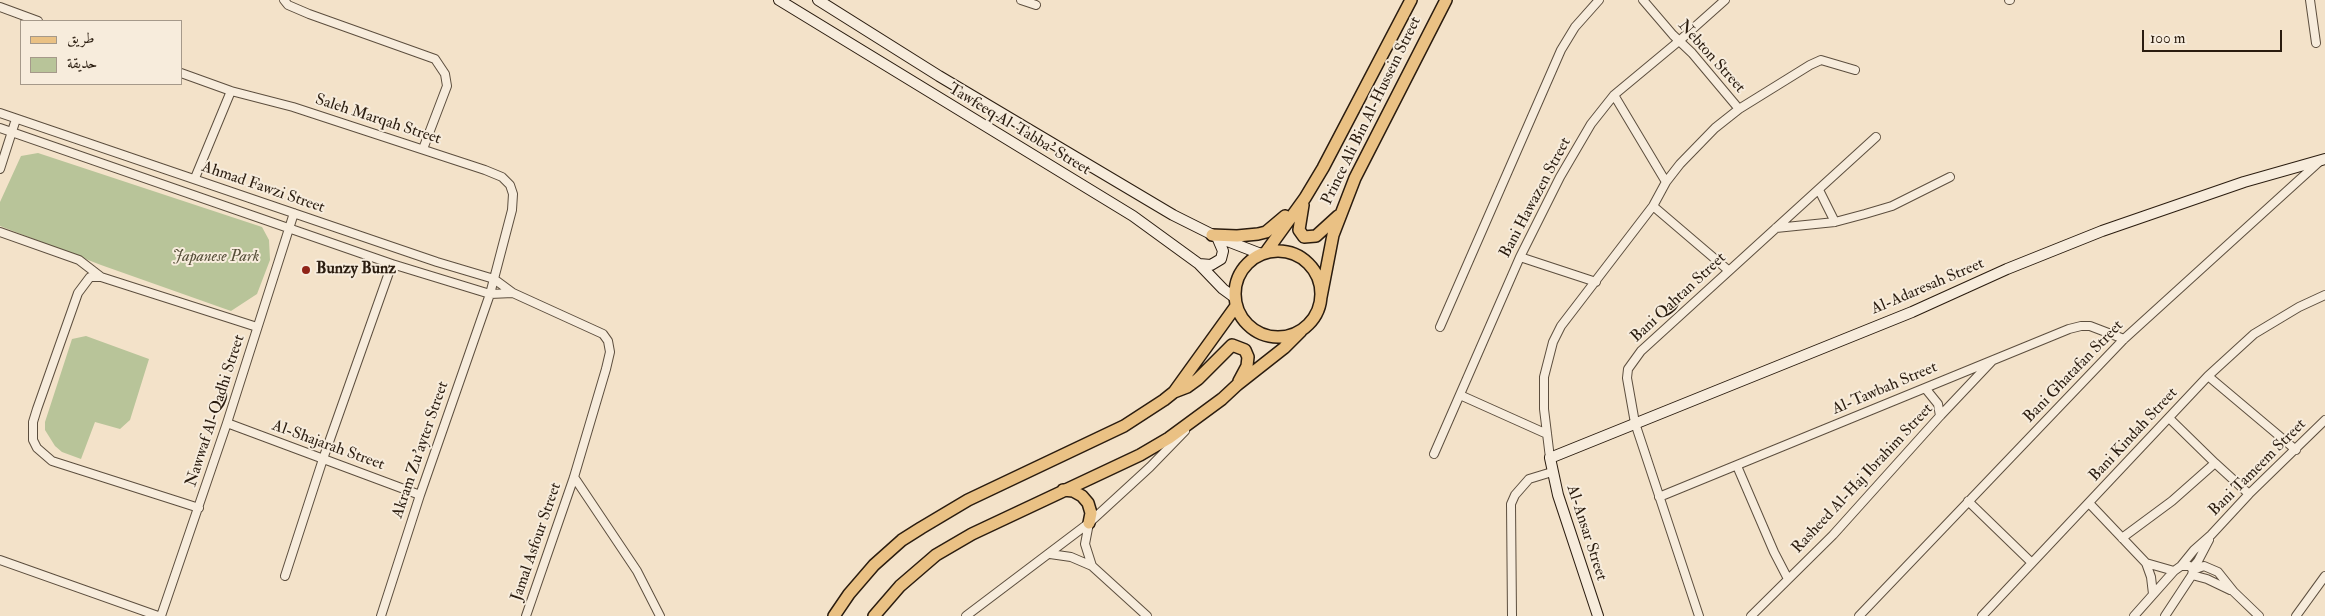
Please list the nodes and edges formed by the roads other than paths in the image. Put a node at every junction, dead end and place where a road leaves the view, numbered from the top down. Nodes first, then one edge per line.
1 (779, 0) edge
2 (818, 0) edge
3 (1021, 0) edge
4 (1411, 0) edge
5 (1446, 0) edge
6 (1599, 0) edge
7 (1643, 0) edge
8 (1725, 0) edge
9 (2310, 0) edge
10 (286, 3) edge
11 (1036, 5) dead end
12 (0, 7) edge
13 (35, 20) edge
14 (1679, 41) junction
15 (2316, 44) dead end
16 (1855, 70) dead end
17 (182, 74) edge
18 (231, 91) junction
19 (1614, 95) junction
20 (1739, 109) junction
21 (0, 113) edge
22 (16, 119) junction
23 (0, 128) edge
24 (12, 133) junction
25 (1876, 137) dead end
26 (423, 149) junction
27 (2323, 159) edge
28 (0, 169) edge
29 (1950, 177) dead end
30 (195, 178) junction
31 (1666, 182) junction
32 (1819, 190) junction
33 (1305, 198) junction
34 (1653, 206) junction
35 (294, 213) junction
36 (1340, 215) junction
37 (1835, 222) junction
38 (289, 228) junction
39 (1776, 228) junction
40 (0, 232) edge
41 (1214, 236) junction
42 (1263, 253) junction
43 (1520, 257) junction
44 (392, 264) junction
45 (1199, 264) junction
46 (1728, 270) junction
47 (102, 277) junction
48 (494, 279) junction
49 (1596, 282) junction
50 (513, 293) junction
51 (490, 294) junction
52 (2325, 296) edge
53 (1321, 297) junction
54 (1235, 301) junction
55 (257, 327) junction
56 (1440, 327) dead end
57 (1301, 331) junction
58 (2124, 339) junction
59 (608, 341) joint
60 (1994, 359) junction
61 (2208, 376) junction
62 (1236, 385) junction
63 (1925, 388) junction
64 (1174, 392) junction
65 (1460, 395) junction
66 (1940, 416) junction
67 (1197, 418) junction
68 (2169, 418) junction
69 (2325, 420) edge
70 (227, 423) junction
71 (1635, 423) junction
72 (1547, 434) junction
73 (2296, 450) junction
74 (1434, 454) dead end
75 (323, 458) junction
76 (1550, 458) junction
77 (2215, 463) junction
78 (1737, 466) junction
79 (1552, 472) junction
80 (574, 477) junction
81 (1063, 490) junction
82 (2249, 494) junction
83 (420, 495) junction
84 (1659, 497) junction
85 (1968, 501) junction
86 (2089, 503) junction
87 (199, 508) junction
88 (1089, 523) junction
89 (2211, 536) junction
90 (2122, 538) junction
91 (1050, 554) junction
92 (0, 560) edge
93 (2032, 563) junction
94 (2146, 563) junction
95 (1092, 566) junction
96 (2181, 566) junction
97 (2174, 571) junction
98 (2192, 571) junction
99 (285, 576) dead end
100 (2325, 576) edge
101 (1788, 578) junction
102 (2234, 592) junction
103 (2153, 594) junction
104 (2133, 615) edge
105 (159, 616) edge
106 (381, 616) edge
107 (526, 616) edge
108 (660, 616) edge
109 (834, 616) edge
110 (874, 616) edge
111 (966, 616) edge
112 (1147, 616) edge
113 (1512, 616) edge
114 (1598, 616) edge
115 (1699, 616) edge
116 (1751, 616) edge
117 (1859, 616) edge
118 (1982, 616) edge
119 (2165, 616) edge
120 (2259, 616) edge
121 (2296, 616) edge

1 - 45 street, Tawfeeq Al-Tabba’ Street
2 - 41 street, Tawfeeq Al-Tabba’ Street
3 - 11 street
4 - 33 main road, Prince Ali Bin Al-Hussein Street
5 - 36 main road, Prince Ali Bin Al-Hussein Street
6 - 56 street, Bani Hawazen Street
7 - 14 street, Nebton Street
8 - 14 street, Bani Hawazen Street
9 - 15 street
10 - 26 street
12 - 13 street
14 - 19 street, Bani Hawazen Street
14 - 20 street, Nebton Street
16 - 20 street
17 - 18 street, Saleh Marqah Street
18 - 26 street, Saleh Marqah Street
18 - 30 street
19 - 31 street
19 - 43 street, Bani Hawazen Street
20 - 31 street
21 - 22 street, Ahmad Fawzi Street
22 - 24 street
22 - 30 street, Ahmad Fawzi Street
23 - 24 street, Ahmad Fawzi Street
24 - 28 street
24 - 38 street, Ahmad Fawzi Street
25 - 32 street, Bani Qahtan Street
26 - 48 street, Saleh Marqah Street
27 - 58 street, Bani Ghatafan Street
27 - 71 street, Al-Adaresah Street
29 - 37 street
30 - 35 street, Ahmad Fawzi Street
31 - 34 street
32 - 37 street
32 - 39 street, Bani Qahtan Street
33 - 36 main road
33 - 41 main road
33 - 42 main road, Prince Ali Bin Al-Hussein Street
34 - 46 street
34 - 49 street
35 - 38 street, Nawwaf Al-Qadhi Street
35 - 48 street, Ahmad Fawzi Street
36 - 53 main road, Prince Ali Bin Al-Hussein Street
37 - 39 street
38 - 44 street, Ahmad Fawzi Street
38 - 55 street, Nawwaf Al-Qadhi Street
39 - 46 street, Bani Qahtan Street
40 - 47 street
41 - 42 street, Tawfeeq Al-Tabba’ Street
41 - 45 street
42 - 53 main road
42 - 54 main road
43 - 49 street
43 - 65 street, Bani Hawazen Street
44 - 51 street, Ahmad Fawzi Street
44 - 75 street
45 - 54 street, Tawfeeq Al-Tabba’ Street
46 - 71 street, Bani Qahtan Street
47 - 55 street
47 - 87 street
48 - 50 street, Ahmad Fawzi Street
48 - 51 street, Akram Zu'ayter Street
49 - 72 street
50 - 51 street, Ahmad Fawzi Street
50 - 59 street, Ahmad Fawzi Street
51 - 83 street, Akram Zu'ayter Street
52 - 61 street, Bani Kindah Street
53 - 57 main road
54 - 57 main road
54 - 64 main road
55 - 70 street, Nawwaf Al-Qadhi Street
57 - 62 main road
58 - 60 street, Al-Tawbah Street
58 - 85 street, Bani Ghatafan Street
59 - 80 street, Jamal Asfour Street
60 - 63 street, Al-Tawbah Street
60 - 66 street, Rasheed Al-Haj Ibrahim Street
61 - 68 street, Bani Kindah Street
61 - 73 street
62 - 64 main road
62 - 67 main road
63 - 66 street
63 - 78 street, Al-Tawbah Street
64 - 109 main road
65 - 72 street
65 - 74 street, Bani Hawazen Street
66 - 101 street, Rasheed Al-Haj Ibrahim Street
67 - 81 main road
67 - 88 street
68 - 77 street
68 - 86 street, Bani Kindah Street
69 - 73 street, Bani Tameem Street
70 - 75 street, Al-Shajarah Street
70 - 87 street, Nawwaf Al-Qadhi Street
71 - 76 street, Al-Adaresah Street
71 - 84 street, Bani Qahtan Street
72 - 76 street
73 - 82 street, Bani Tameem Street
75 - 83 street, Al-Shajarah Street
75 - 99 street
76 - 79 street, Al-Ansar Street
77 - 82 street
77 - 90 street
78 - 84 street, Al-Tawbah Street
78 - 101 street
79 - 113 street
79 - 114 street, Al-Ansar Street
80 - 107 street, Jamal Asfour Street
80 - 108 street, Jamal Asfour Street
81 - 88 main road
81 - 110 main road
82 - 89 street, Bani Tameem Street
83 - 106 street, Akram Zu'ayter Street
84 - 115 street, Bani Qahtan Street
85 - 93 street
85 - 117 street, Bani Ghatafan Street
86 - 90 street
86 - 93 street, Bani Kindah Street
87 - 105 street, Nawwaf Al-Qadhi Street
88 - 91 street
88 - 95 street
89 - 96 street, Bani Tameem Street
89 - 98 street, Bani Tameem Street
90 - 94 street
91 - 95 street
91 - 111 street
92 - 105 street
93 - 118 street, Bani Kindah Street
94 - 97 street
94 - 103 street
95 - 112 street
96 - 97 street, Bani Tameem Street
96 - 98 street
97 - 103 street, Bani Tameem Street
98 - 102 street
98 - 102 street
98 - 119 street, Bani Tameem Street
100 - 121 street
101 - 116 street, Rasheed Al-Haj Ibrahim Street
102 - 120 street
103 - 104 street, Bani Tameem Street

